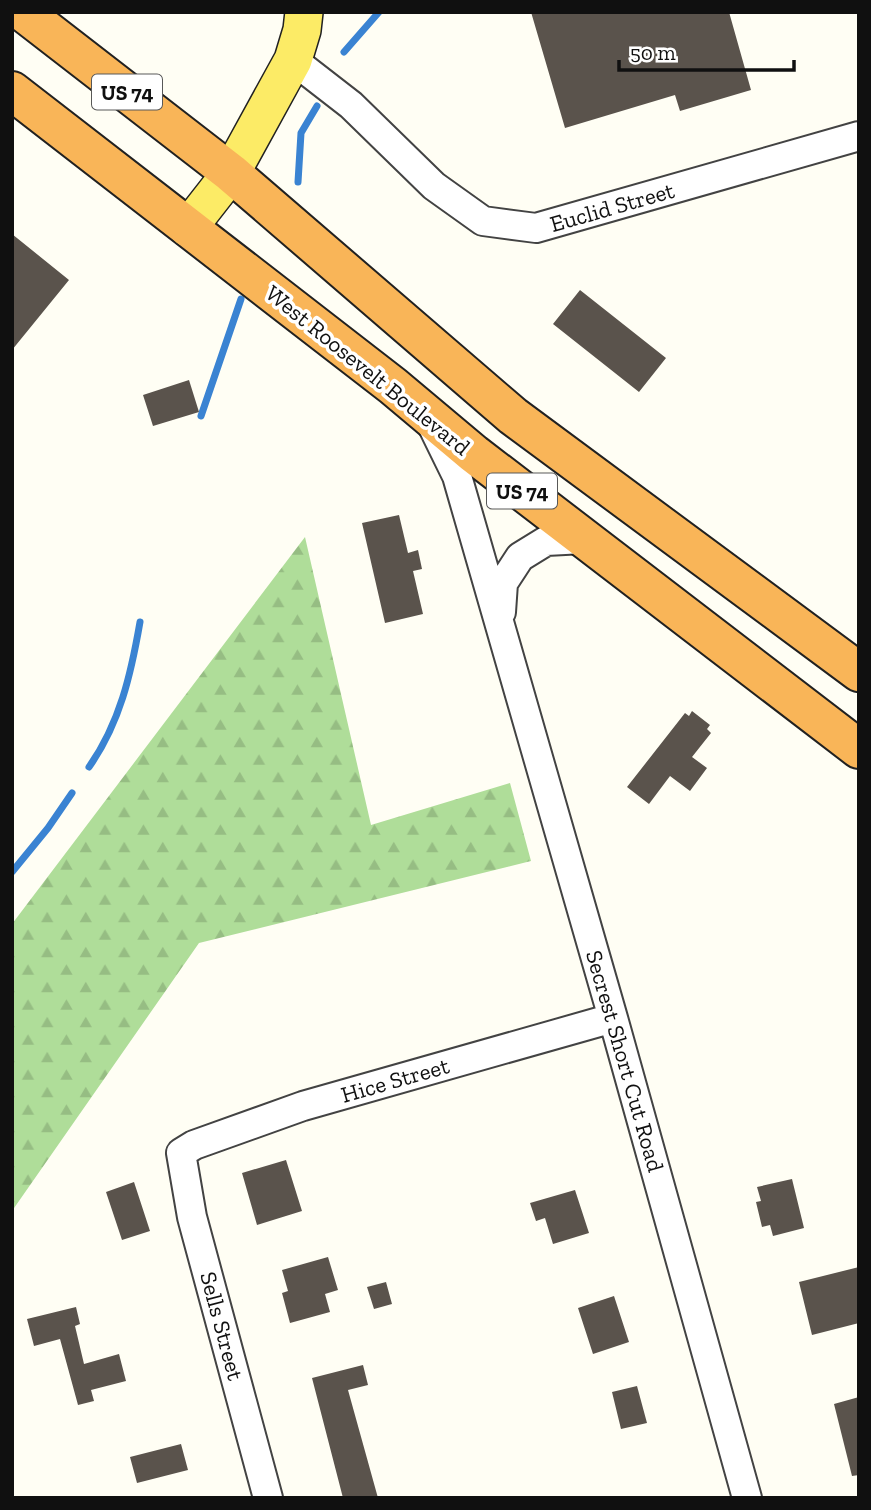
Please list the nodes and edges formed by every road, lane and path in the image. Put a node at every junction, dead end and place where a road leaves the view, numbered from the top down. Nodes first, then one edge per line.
1 (23, 12) edge
2 (304, 12) edge
3 (293, 60) junction
4 (12, 91) edge
5 (859, 136) edge
6 (231, 173) junction
7 (188, 228) junction
8 (427, 414) junction
9 (584, 539) junction
10 (500, 626) junction
11 (859, 672) edge
12 (859, 749) edge
13 (613, 1018) junction
14 (181, 1153) joint
15 (268, 1498) edge
16 (747, 1498) edge

1 - 6 highway, US 74
2 - 3 main road
3 - 5 street, Euclid Street
3 - 6 main road
4 - 7 highway, West Roosevelt Boulevard / US 74
6 - 7 main road
6 - 11 highway, US 74
7 - 8 highway, West Roosevelt Boulevard / US 74
8 - 9 highway, West Roosevelt Boulevard / US 74
8 - 10 street, Secrest Short Cut Road
9 - 10 street, Secrest Short Cut Road
9 - 12 highway, West Roosevelt Boulevard / US 74
10 - 13 street, Secrest Short Cut Road
13 - 14 street, Hice Street
13 - 16 street, Secrest Short Cut Road
14 - 15 street, Sells Street

